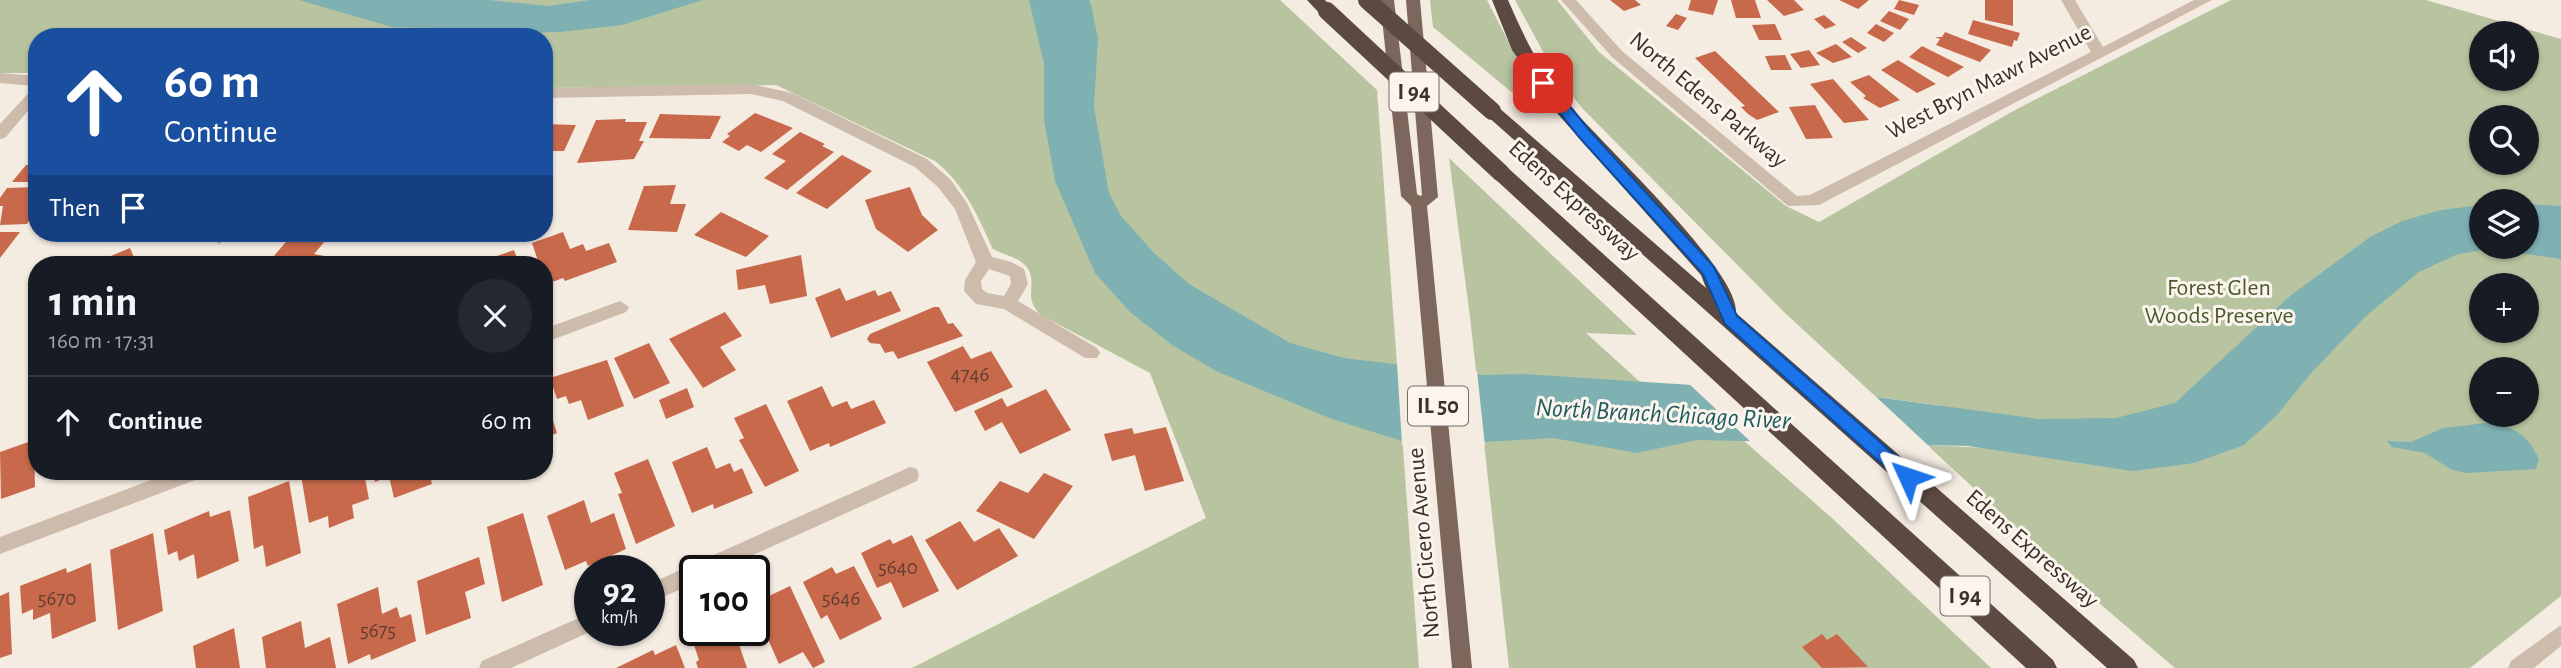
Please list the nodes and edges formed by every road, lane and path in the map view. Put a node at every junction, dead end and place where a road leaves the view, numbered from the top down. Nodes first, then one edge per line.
1 (1367, 0) edge
2 (1387, 0) edge
3 (1412, 0) edge
4 (1500, 0) edge
5 (1568, 0) edge
6 (2068, 0) edge
7 (2205, 0) edge
8 (1321, 6) edge
9 (2099, 53) junction
10 (0, 78) edge
11 (28, 87) edge
12 (553, 93) edge
13 (28, 100) edge
14 (0, 134) edge
15 (1794, 202) joint
16 (1419, 204) junction
17 (985, 262) junction
18 (1008, 303) junction
19 (620, 307) dead end
20 (1730, 319) junction
21 (553, 333) edge
22 (1091, 353) dead end
23 (910, 474) dead end
24 (172, 480) edge
25 (0, 546) edge
26 (734, 555) edge
27 (574, 629) edge
28 (2561, 634) edge
29 (489, 668) edge
30 (1462, 668) edge
31 (2044, 668) edge
32 (2125, 668) edge
33 (2518, 668) edge

1 - 20 highway, Edens Expressway / I 94, bridge
2 - 16 main road, North Cicero Avenue / IL 50
3 - 16 main road, North Cicero Avenue / IL 50
4 - 20 highway
5 - 15 street, North Edens Parkway
6 - 9 street
7 - 9 street, West Bryn Mawr Avenue
8 - 31 highway, Edens Expressway / I 94, bridge
9 - 15 street, West Bryn Mawr Avenue
10 - 11 street
12 - 17 street
13 - 14 street
16 - 30 main road, North Cicero Avenue / IL 50
17 - 18 street
17 - 18 street
18 - 22 street
19 - 21 street
20 - 32 highway, Edens Expressway / I 94
23 - 26 street
24 - 25 street
27 - 29 street
28 - 33 street

